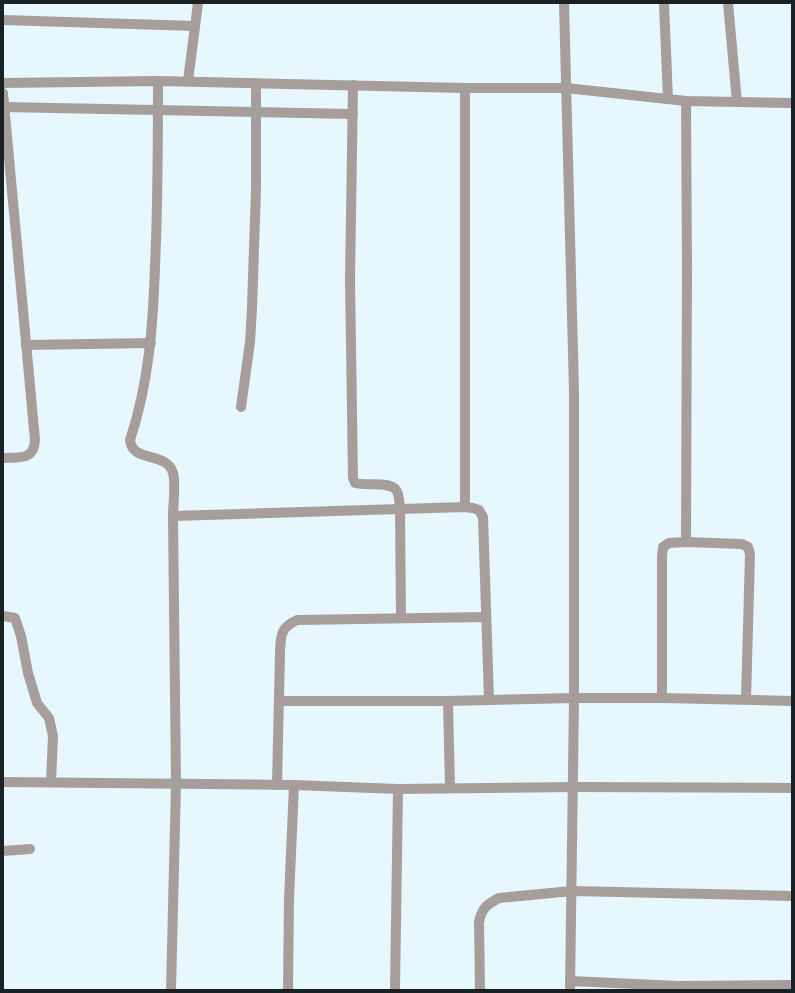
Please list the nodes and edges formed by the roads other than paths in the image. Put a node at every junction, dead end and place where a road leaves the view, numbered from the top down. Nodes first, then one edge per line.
1 (198, 3) edge
2 (564, 3) edge
3 (664, 3) edge
4 (728, 3) edge
5 (3, 20) edge
6 (195, 26) junction
7 (158, 81) junction
8 (188, 81) junction
9 (3, 83) edge
10 (256, 83) junction
11 (353, 85) junction
12 (466, 88) junction
13 (566, 88) junction
14 (3, 93) edge
15 (668, 99) junction
16 (686, 101) junction
17 (737, 102) junction
18 (792, 103) edge
19 (4, 107) junction
20 (158, 111) junction
21 (256, 113) junction
22 (353, 114) junction
23 (151, 342) junction
24 (26, 345) junction
25 (241, 406) dead end
26 (3, 458) edge
27 (465, 507) junction
28 (400, 509) junction
29 (173, 516) junction
30 (686, 542) junction
31 (3, 616) edge
32 (486, 617) junction
33 (401, 618) junction
34 (574, 698) junction
35 (662, 698) junction
36 (746, 699) junction
37 (488, 700) junction
38 (279, 701) junction
39 (448, 701) junction
40 (792, 701) edge
41 (3, 782) edge
42 (50, 782) junction
43 (176, 784) junction
44 (277, 785) junction
45 (294, 785) junction
46 (573, 787) junction
47 (450, 788) junction
48 (792, 788) edge
49 (398, 789) junction
50 (30, 849) dead end
51 (3, 851) edge
52 (572, 891) junction
53 (792, 896) edge
54 (570, 986) edge
55 (787, 987) edge
56 (677, 988) edge
57 (171, 990) edge
58 (288, 990) edge
59 (395, 990) edge
60 (480, 990) edge

1 - 6 street
2 - 13 street
3 - 15 street
4 - 17 street
5 - 6 street
6 - 8 street
7 - 8 street
7 - 9 street
7 - 20 street
8 - 10 street
10 - 11 street
10 - 21 street
11 - 12 street
11 - 22 street
12 - 13 street
12 - 27 street
13 - 15 street
13 - 34 street
14 - 19 street
15 - 16 street
16 - 17 street
16 - 30 street
17 - 18 street
19 - 20 street
19 - 24 street
20 - 21 street
20 - 23 street
21 - 22 street
21 - 25 street
22 - 28 street
23 - 24 street
23 - 29 street
24 - 26 street
27 - 28 street
27 - 32 street
28 - 29 street
28 - 33 street
29 - 43 street
30 - 35 street
30 - 36 street
31 - 42 street
32 - 33 street
32 - 37 street
33 - 38 street
34 - 35 street
34 - 37 street
34 - 46 street
35 - 36 street
36 - 40 street
37 - 39 street
38 - 39 street
38 - 44 street
39 - 47 street
41 - 42 street
42 - 43 street
43 - 44 street
43 - 57 street
44 - 45 street
45 - 49 street
45 - 58 street
46 - 47 street
46 - 48 street
46 - 52 street
47 - 49 street
49 - 59 street
50 - 51 street
52 - 53 street
52 - 54 street
52 - 60 street
54 - 56 street
55 - 56 street

